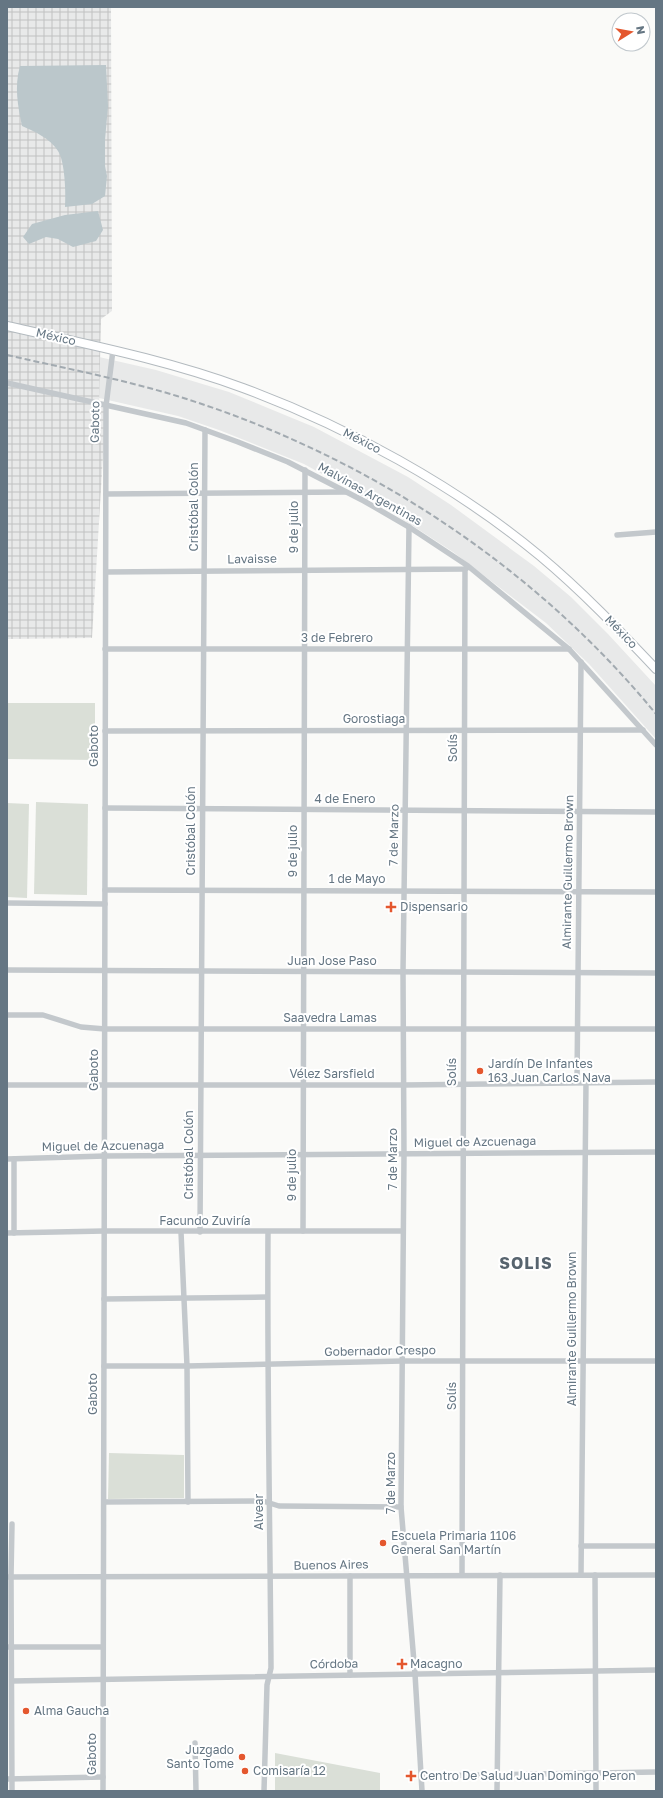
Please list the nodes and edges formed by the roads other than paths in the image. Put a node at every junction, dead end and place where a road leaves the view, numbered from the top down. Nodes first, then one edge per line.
1 (7, 326) edge
2 (113, 350) junction
3 (7, 383) edge
4 (106, 406) junction
5 (205, 430) junction
6 (305, 470) junction
7 (345, 492) junction
8 (305, 493) junction
9 (106, 494) junction
10 (205, 494) junction
11 (409, 527) junction
12 (656, 532) edge
13 (617, 534) dead end
14 (408, 568) junction
15 (467, 568) junction
16 (305, 570) junction
17 (204, 571) junction
18 (106, 572) junction
19 (105, 649) junction
20 (204, 649) junction
21 (304, 649) junction
22 (407, 649) junction
23 (569, 649) junction
24 (464, 650) junction
25 (581, 662) junction
26 (656, 669) edge
27 (304, 730) junction
28 (406, 730) junction
29 (464, 730) junction
30 (581, 730) junction
31 (643, 730) junction
32 (105, 731) junction
33 (203, 731) junction
34 (656, 744) edge
35 (105, 808) junction
36 (202, 809) junction
37 (304, 810) junction
38 (405, 811) junction
39 (464, 811) junction
40 (580, 812) junction
41 (656, 812) edge
42 (105, 890) junction
43 (202, 890) junction
44 (304, 890) junction
45 (404, 891) junction
46 (464, 891) junction
47 (579, 891) junction
48 (656, 892) edge
49 (7, 903) edge
50 (105, 904) junction
51 (7, 970) edge
52 (105, 971) junction
53 (202, 971) junction
54 (304, 971) junction
55 (403, 972) junction
56 (464, 972) junction
57 (578, 972) junction
58 (656, 972) edge
59 (7, 1015) edge
60 (656, 1028) edge
61 (105, 1029) junction
62 (304, 1029) junction
63 (404, 1029) junction
64 (464, 1029) junction
65 (577, 1029) junction
66 (201, 1030) junction
67 (577, 1082) junction
68 (586, 1082) junction
69 (656, 1082) edge
70 (463, 1084) junction
71 (7, 1085) edge
72 (201, 1085) junction
73 (304, 1085) junction
74 (404, 1085) junction
75 (105, 1086) junction
76 (584, 1152) junction
77 (656, 1152) edge
78 (463, 1153) junction
79 (404, 1154) junction
80 (303, 1155) junction
81 (105, 1156) junction
82 (200, 1156) junction
83 (7, 1159) edge
84 (14, 1159) junction
85 (104, 1231) junction
86 (303, 1231) junction
87 (403, 1231) junction
88 (181, 1232) junction
89 (200, 1232) junction
90 (268, 1232) junction
91 (7, 1233) edge
92 (14, 1233) junction
93 (267, 1297) junction
94 (184, 1298) junction
95 (104, 1299) junction
96 (402, 1361) junction
97 (463, 1361) junction
98 (656, 1361) edge
99 (583, 1362) junction
100 (267, 1364) junction
101 (104, 1366) junction
102 (187, 1366) junction
103 (104, 1502) junction
104 (188, 1502) junction
105 (270, 1504) junction
106 (401, 1507) junction
107 (12, 1524) dead end
108 (581, 1546) junction
109 (656, 1546) edge
110 (406, 1575) junction
111 (462, 1575) junction
112 (500, 1575) junction
113 (581, 1575) junction
114 (595, 1575) junction
115 (656, 1575) edge
116 (104, 1576) junction
117 (350, 1576) junction
118 (9, 1577) edge
119 (270, 1577) junction
120 (9, 1647) edge
121 (102, 1647) junction
122 (656, 1670) edge
123 (596, 1671) junction
124 (499, 1672) junction
125 (415, 1674) junction
126 (350, 1675) junction
127 (270, 1676) junction
128 (102, 1678) junction
129 (12, 1681) junction
130 (9, 1708) edge
131 (195, 1743) dead end
132 (656, 1772) edge
133 (596, 1773) junction
134 (498, 1774) junction
135 (421, 1776) junction
136 (103, 1777) junction
137 (10, 1779) edge
138 (12, 1791) edge
139 (103, 1791) edge
140 (196, 1791) edge
141 (264, 1791) edge
142 (422, 1791) edge
143 (497, 1791) edge
144 (596, 1791) edge

1 - 2 street, México
2 - 4 street, Gaboto
2 - 26 street, México
3 - 4 street, Malvinas Argentinas
4 - 5 street, Malvinas Argentinas
4 - 9 street, Gaboto
5 - 6 street, Malvinas Argentinas
5 - 10 street, Cristóbal Colón
6 - 7 street, Malvinas Argentinas
6 - 8 street, 9 de julio
7 - 8 street
7 - 11 street, Malvinas Argentinas
8 - 10 street
8 - 16 street, 9 de julio
9 - 10 street
9 - 18 street, Gaboto
10 - 17 street, Cristóbal Colón
11 - 14 street, 7 de Marzo
11 - 15 street, Malvinas Argentinas
12 - 13 street
14 - 15 street, Lavaisse
14 - 16 street, Lavaisse
14 - 22 street, 7 de Marzo
15 - 23 street, Malvinas Argentinas
15 - 24 street, Solís
16 - 17 street, Lavaisse
16 - 21 street, 9 de julio
17 - 18 street, Lavaisse
17 - 20 street, Cristóbal Colón
18 - 19 street, Gaboto
19 - 20 street, 3 de Febrero
19 - 32 street, Gaboto
20 - 21 street, 3 de Febrero
20 - 33 street, Cristóbal Colón
21 - 22 street, 3 de Febrero
21 - 27 street, 9 de julio
22 - 24 street, 3 de Febrero
22 - 28 street, 7 de Marzo
23 - 24 street, 3 de Febrero
23 - 25 street, Malvinas Argentinas
24 - 29 street, Solís
25 - 30 street, Almirante Guillermo Brown
25 - 31 street, Malvinas Argentinas
27 - 28 street, Gorostiaga
27 - 33 street, Gorostiaga
27 - 37 street, 9 de julio
28 - 29 street, Gorostiaga
28 - 38 street, 7 de Marzo
29 - 30 street, Gorostiaga
29 - 39 street, Solís
30 - 31 street, Gorostiaga
30 - 40 street, Almirante Guillermo Brown
31 - 34 street, Malvinas Argentinas
32 - 33 street, Gorostiaga
32 - 35 street, Gaboto
33 - 36 street, Cristóbal Colón
35 - 36 street, 4 de Enero
35 - 42 street, Gaboto
36 - 37 street, 4 de Enero
36 - 43 street, Cristóbal Colón
37 - 38 street, 4 de Enero
37 - 44 street, 9 de julio
38 - 39 street, 4 de Enero
38 - 45 street, 7 de Marzo
39 - 40 street, 4 de Enero
39 - 46 street, Solís
40 - 41 street, 4 de Enero
40 - 47 street, Almirante Guillermo Brown
42 - 43 street, 1 de Mayo
42 - 50 street, Gaboto
43 - 44 street, 1 de Mayo
43 - 53 street, Cristóbal Colón
44 - 45 street, 1 de Mayo
44 - 54 street, 9 de julio
45 - 46 street, 1 de Mayo
45 - 55 street, 7 de Marzo
46 - 47 street, 1 de Mayo
46 - 56 street, Solís
47 - 48 street, 1 de Mayo
47 - 57 street, Almirante Guillermo Brown
49 - 50 street
50 - 52 street, Gaboto
51 - 52 street, Juan Jose Paso
52 - 53 street, Juan Jose Paso
52 - 61 street, Gaboto
53 - 54 street, Juan Jose Paso
53 - 66 street, Cristóbal Colón
54 - 55 street, Juan Jose Paso
54 - 62 street, 9 de julio
55 - 56 street, Juan Jose Paso
55 - 63 street, 7 de Marzo
56 - 57 street, Juan Jose Paso
56 - 64 street, Solís
57 - 58 street, Juan Jose Paso
57 - 65 street, Almirante Guillermo Brown
59 - 61 street, Saavedra Lamas
60 - 65 street, Saavedra Lamas
61 - 66 street, Saavedra Lamas
61 - 75 street, Gaboto
62 - 63 street, Saavedra Lamas
62 - 66 street, Saavedra Lamas
62 - 73 street, 9 de julio
63 - 64 street, Saavedra Lamas
63 - 74 street, 7 de Marzo
64 - 65 street, Saavedra Lamas
64 - 70 street, Solís
65 - 67 street, Almirante Guillermo Brown
66 - 72 street, Cristóbal Colón
67 - 68 street, Vélez Sarsfield
67 - 70 street, Vélez Sarsfield
68 - 69 street, Vélez Sarsfield
68 - 76 street, Almirante Guillermo Brown
70 - 74 street, Vélez Sarsfield
70 - 78 street, Solís
71 - 75 street, Vélez Sarsfield
72 - 73 street, Vélez Sarsfield
72 - 75 street, Vélez Sarsfield
72 - 82 street, Cristóbal Colón
73 - 74 street, Vélez Sarsfield
73 - 80 street, 9 de julio
74 - 79 street, 7 de Marzo
75 - 81 street, Gaboto
76 - 77 street, Miguel de Azcuenaga
76 - 78 street, Miguel de Azcuenaga
76 - 99 street, Almirante Guillermo Brown
78 - 79 street, Miguel de Azcuenaga
78 - 97 street, Solís
79 - 80 street, Miguel de Azcuenaga
79 - 87 street, 7 de Marzo
80 - 82 street, Miguel de Azcuenaga
80 - 86 street, 9 de julio
81 - 82 street, Miguel de Azcuenaga
81 - 84 street, Miguel de Azcuenaga
81 - 85 street, Gaboto
82 - 89 street, Cristóbal Colón
83 - 84 street, Miguel de Azcuenaga
84 - 92 street
85 - 88 street, Facundo Zuviría
85 - 92 street, Facundo Zuviría
85 - 95 street, Gaboto
86 - 87 street, Facundo Zuviría
86 - 90 street, Facundo Zuviría
87 - 96 street, 7 de Marzo
88 - 89 street, Facundo Zuviría
88 - 94 street
89 - 90 street, Facundo Zuviría
90 - 93 street, Alvear
91 - 92 street, Facundo Zuviría
93 - 94 street
93 - 100 street, Alvear
94 - 95 street
94 - 102 street
95 - 101 street, Gaboto
96 - 97 street, Gobernador Crespo
96 - 100 street, Gobernador Crespo
96 - 106 street, 7 de Marzo
97 - 99 street, Gobernador Crespo
97 - 111 street, Solís
98 - 99 street, Gobernador Crespo
99 - 108 street, Almirante Guillermo Brown
100 - 102 street, Gobernador Crespo
100 - 105 street, Alvear
101 - 102 street, Gobernador Crespo
101 - 103 street, Gaboto
102 - 104 street
103 - 104 street
103 - 116 street, Gaboto
104 - 105 street
105 - 106 street
105 - 119 street, Alvear
106 - 110 street, 7 de Marzo
107 - 118 street
108 - 109 street
108 - 113 street, Almirante Guillermo Brown
110 - 111 street, Buenos Aires
110 - 117 street, Buenos Aires
110 - 125 street, 7 de Marzo
111 - 112 street, Buenos Aires
112 - 113 street, Buenos Aires
112 - 124 street
113 - 114 street, Buenos Aires
114 - 115 street, Buenos Aires
114 - 123 street
116 - 118 street, Buenos Aires
116 - 119 street, Buenos Aires
116 - 121 street, Gaboto
117 - 119 street, Buenos Aires
117 - 126 street
118 - 120 street
119 - 127 street, Alvear
120 - 121 street
120 - 129 street
121 - 128 street, Gaboto
122 - 123 street, Córdoba
123 - 124 street, Córdoba
123 - 133 street
124 - 125 street, Córdoba
124 - 134 street
125 - 126 street, Córdoba
125 - 135 street, 7 de Marzo
126 - 127 street, Córdoba
127 - 128 street, Córdoba
127 - 141 street, Alvear
128 - 129 street, Córdoba
128 - 136 street, Gaboto
129 - 130 street
130 - 137 street
131 - 140 street
132 - 133 street
133 - 134 street
133 - 144 street
134 - 135 street
134 - 143 street
135 - 142 street, 7 de Marzo
136 - 137 street
136 - 139 street, Gaboto
137 - 138 street

